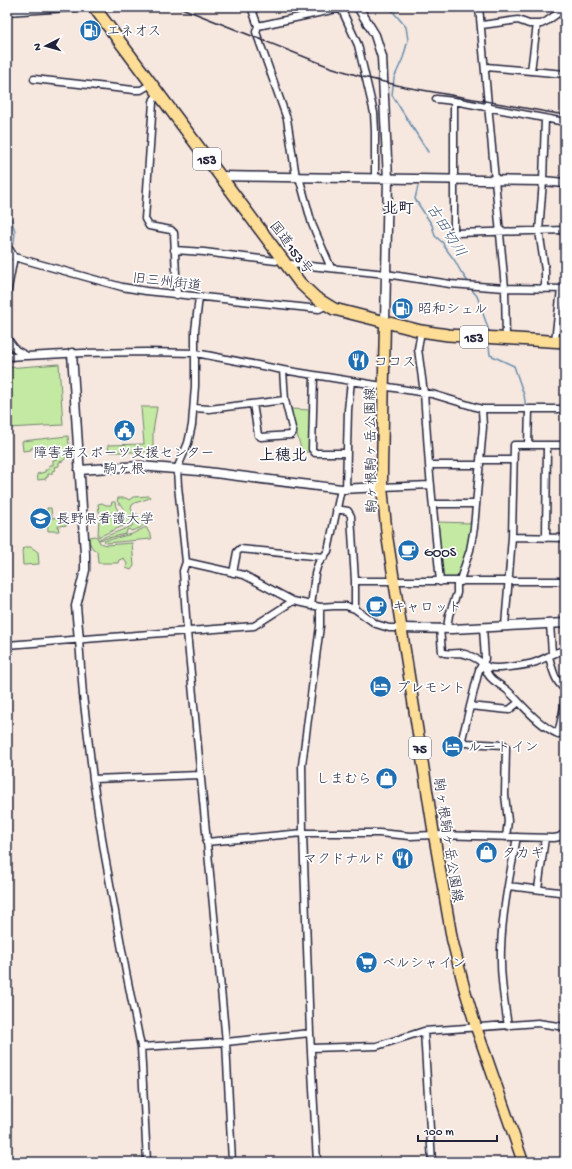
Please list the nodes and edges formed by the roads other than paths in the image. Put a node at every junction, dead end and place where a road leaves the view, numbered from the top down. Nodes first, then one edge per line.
1 (82, 7) edge
2 (94, 7) edge
3 (250, 7) edge
4 (358, 7) edge
5 (479, 7) edge
6 (560, 9) edge
7 (7, 12) edge
8 (565, 17) edge
9 (537, 24) junction
10 (482, 25) junction
11 (258, 26) junction
12 (486, 67) junction
13 (531, 71) junction
14 (565, 74) edge
15 (34, 79) dead end
16 (151, 84) junction
17 (158, 94) junction
18 (436, 99) dead end
19 (454, 101) junction
20 (489, 108) junction
21 (545, 119) junction
22 (565, 122) edge
23 (219, 176) junction
24 (298, 177) junction
25 (375, 178) junction
26 (388, 179) junction
27 (453, 180) junction
28 (496, 181) junction
29 (542, 181) junction
30 (565, 183) edge
31 (565, 230) edge
32 (539, 231) junction
33 (500, 232) junction
34 (7, 249) edge
35 (174, 250) junction
36 (7, 256) edge
37 (14, 257) junction
38 (284, 262) junction
39 (331, 268) junction
40 (386, 274) junction
41 (505, 288) junction
42 (545, 289) junction
43 (563, 289) edge
44 (7, 294) edge
45 (177, 295) junction
46 (199, 297) junction
47 (327, 305) junction
48 (385, 322) junction
49 (420, 332) junction
50 (7, 338) edge
51 (506, 338) junction
52 (560, 341) edge
53 (72, 353) junction
54 (196, 353) junction
55 (27, 356) junction
56 (7, 357) edge
57 (283, 370) junction
58 (314, 375) junction
59 (351, 381) junction
60 (383, 386) junction
61 (424, 393) junction
62 (285, 400) junction
63 (253, 404) junction
64 (194, 408) junction
65 (482, 409) junction
66 (565, 409) edge
67 (529, 410) junction
68 (528, 445) junction
69 (547, 445) junction
70 (565, 445) edge
71 (346, 453) junction
72 (513, 460) junction
73 (481, 463) junction
74 (429, 465) junction
75 (178, 469) junction
76 (80, 470) junction
77 (431, 485) junction
78 (382, 487) junction
79 (343, 489) junction
80 (433, 504) junction
81 (476, 504) junction
82 (336, 509) junction
83 (512, 537) junction
84 (546, 538) junction
85 (565, 538) edge
86 (324, 557) junction
87 (186, 562) junction
88 (232, 573) junction
89 (355, 581) junction
90 (394, 581) junction
91 (565, 581) edge
92 (440, 582) junction
93 (459, 582) junction
94 (509, 582) junction
95 (293, 601) junction
96 (311, 606) junction
97 (320, 607) junction
98 (355, 609) junction
99 (565, 623) edge
100 (550, 624) junction
101 (505, 626) junction
102 (484, 627) junction
103 (401, 628) junction
104 (444, 628) junction
105 (187, 632) junction
106 (79, 640) junction
107 (7, 645) edge
108 (565, 650) edge
109 (551, 655) junction
110 (483, 664) junction
111 (565, 689) edge
112 (519, 702) junction
113 (470, 706) junction
114 (200, 775) junction
115 (93, 779) junction
116 (303, 833) junction
117 (565, 833) edge
118 (434, 835) junction
119 (506, 837) junction
120 (517, 837) junction
121 (545, 838) junction
122 (206, 842) junction
123 (508, 886) junction
124 (538, 889) junction
125 (559, 892) dead end
126 (508, 1026) junction
127 (565, 1026) edge
128 (476, 1027) junction
129 (424, 1031) junction
130 (310, 1033) junction
131 (226, 1042) junction
132 (141, 1047) junction
133 (311, 1048) junction
134 (147, 1162) edge
135 (232, 1162) edge
136 (317, 1162) edge
137 (432, 1162) edge
138 (523, 1162) edge

1 - 7 street
2 - 16 highway, 国道153号 / 153
3 - 11 street
4 - 26 street
5 - 10 street
6 - 8 street
6 - 9 street
9 - 10 street
9 - 13 street
10 - 12 street
11 - 24 street
11 - 25 street
12 - 13 street
12 - 20 street
13 - 14 street
15 - 16 street
16 - 17 highway, 国道153号 / 153
17 - 23 highway, 国道153号 / 153
17 - 35 street
18 - 19 street
19 - 20 street
19 - 27 street
20 - 21 street
20 - 28 street
21 - 22 street
21 - 29 street
23 - 24 street
23 - 38 highway, 国道153号 / 153
24 - 25 street
24 - 39 street
25 - 26 street
26 - 27 street
26 - 40 street
27 - 28 street
27 - 33 street
28 - 29 street
28 - 33 street
29 - 30 street
29 - 32 street
31 - 32 street
32 - 33 street
32 - 42 street
33 - 41 street
34 - 37 street
35 - 38 street
35 - 45 street
36 - 37 street, 旧三州街道
37 - 44 street
37 - 45 street, 旧三州街道
38 - 39 street
38 - 47 highway, 国道153号 / 153
39 - 40 street
40 - 41 street
40 - 48 street
41 - 42 street
41 - 51 street
42 - 43 street
43 - 52 street
45 - 46 street, 旧三州街道
46 - 47 street, 旧三州街道
46 - 54 street
47 - 48 highway, 国道153号 / 153
48 - 49 highway, 国道153号 / 153
48 - 60 main road, 駒ヶ根駒ヶ岳公園線 / 75
49 - 51 highway, 国道153号 / 153
49 - 61 street
50 - 55 street
51 - 52 highway, 国道153号 / 153
53 - 54 street
53 - 55 street
53 - 76 street
54 - 57 street
54 - 64 street
55 - 56 street
57 - 58 street
57 - 62 street
58 - 59 street
58 - 71 street
59 - 60 street
59 - 71 street
60 - 61 street
60 - 78 main road, 駒ヶ根駒ヶ岳公園線 / 75
61 - 65 street
61 - 74 street
62 - 63 street
62 - 63 street
63 - 64 street
64 - 75 street
65 - 67 street
65 - 73 street
66 - 67 street
67 - 68 street
68 - 69 street
68 - 72 street
69 - 70 street
69 - 84 street
71 - 79 street
72 - 73 street
72 - 83 street
73 - 74 street
73 - 81 street
74 - 77 street
75 - 76 street
75 - 79 street
75 - 87 street
76 - 106 street
77 - 78 street
77 - 80 street
78 - 79 street
78 - 90 main road, 駒ヶ根駒ヶ岳公園線 / 75
79 - 82 street
80 - 81 street
80 - 92 street
81 - 93 street
82 - 86 street
82 - 89 street
83 - 84 street
83 - 94 street
84 - 85 street
86 - 88 street
86 - 96 street
87 - 88 street
87 - 105 street
88 - 95 street
89 - 90 street
89 - 98 street
90 - 92 street
90 - 103 main road, 駒ヶ根駒ヶ岳公園線 / 75
91 - 94 street
92 - 93 street
93 - 94 street
93 - 104 street
94 - 101 street
95 - 96 street
95 - 105 street
96 - 97 street
97 - 98 street
97 - 116 street
98 - 103 street
99 - 100 street
100 - 101 street
100 - 109 street
101 - 102 street
102 - 104 street
102 - 110 street
103 - 104 street
103 - 118 main road, 駒ヶ根駒ヶ岳公園線 / 75
104 - 110 street
105 - 106 street
105 - 114 street
106 - 107 street
106 - 115 street
108 - 109 street
109 - 110 street
109 - 111 street
110 - 112 street
110 - 113 street
111 - 112 street
112 - 113 street
113 - 119 street
114 - 115 street
114 - 122 street
115 - 132 street
116 - 118 street
116 - 122 street
116 - 130 street
117 - 121 street
118 - 119 street
118 - 128 main road, 駒ヶ根駒ヶ岳公園線 / 75
119 - 120 street
120 - 121 street
120 - 123 street
121 - 124 street
122 - 131 street
123 - 124 street
123 - 126 street
124 - 125 street
126 - 127 street
126 - 128 street
128 - 129 street
128 - 138 main road, 駒ヶ根駒ヶ岳公園線 / 75
129 - 133 street
129 - 137 street
130 - 131 street
130 - 133 street
131 - 132 street
131 - 135 street
132 - 134 street
133 - 136 street

